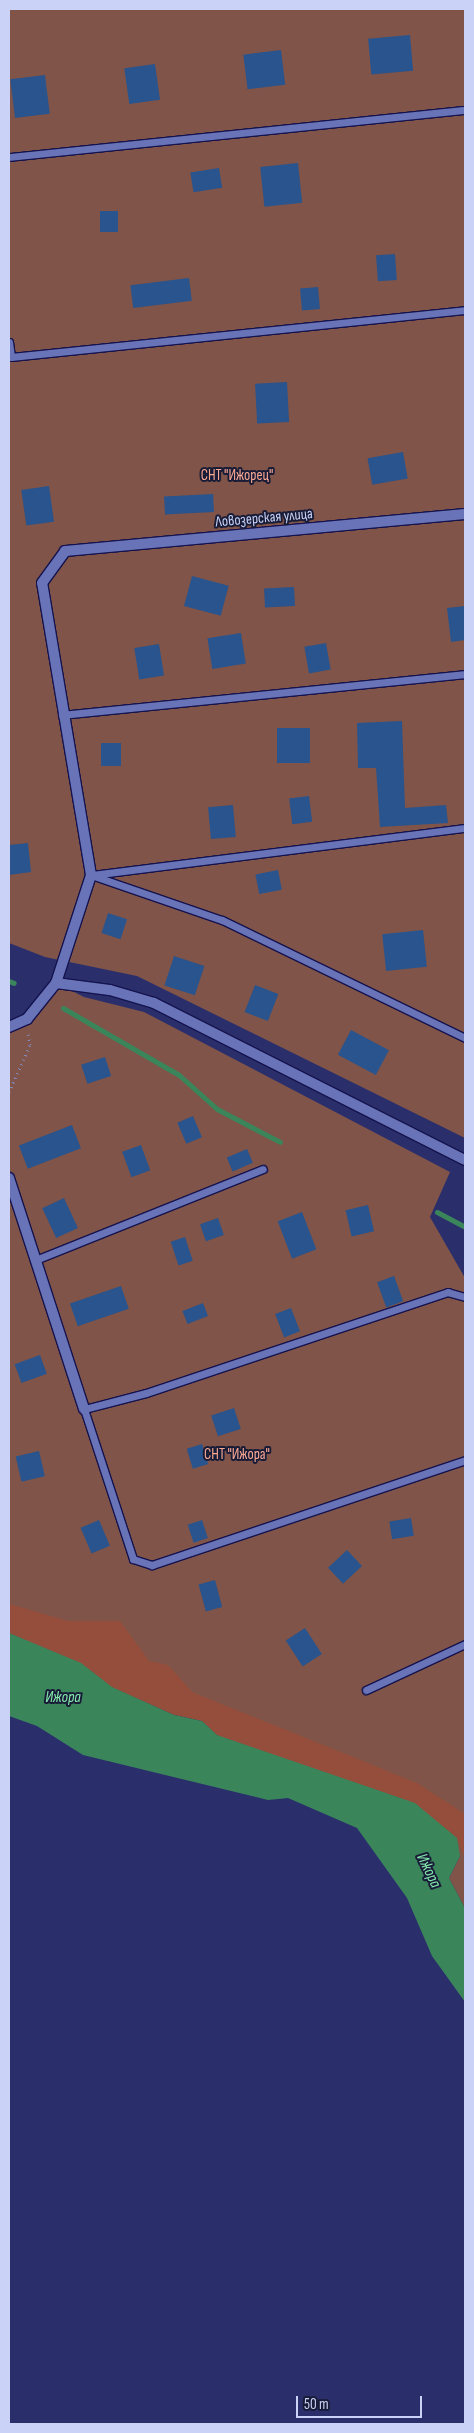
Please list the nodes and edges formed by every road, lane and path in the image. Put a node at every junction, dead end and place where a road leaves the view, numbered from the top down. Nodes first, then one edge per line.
1 (465, 110) edge
2 (9, 157) edge
3 (465, 310) edge
4 (9, 342) edge
5 (465, 514) edge
6 (465, 674) edge
7 (62, 715) junction
8 (465, 828) edge
9 (92, 875) junction
10 (56, 983) junction
11 (27, 1019) junction
12 (9, 1027) edge
13 (465, 1038) edge
14 (9, 1092) edge
15 (465, 1160) edge
16 (263, 1169) dead end
17 (9, 1178) edge
18 (38, 1259) junction
19 (465, 1298) edge
20 (84, 1409) junction
21 (465, 1460) edge
22 (465, 1644) edge
23 (366, 1690) dead end

1 - 2 lane
3 - 4 lane
5 - 7 street, Ловозерская улица
6 - 7 lane
7 - 9 street
8 - 9 lane
9 - 10 street
9 - 13 lane
10 - 11 street
10 - 15 street
11 - 12 street
11 - 14 path
16 - 18 lane
17 - 18 street
18 - 20 street
19 - 20 lane
20 - 21 lane
22 - 23 lane

